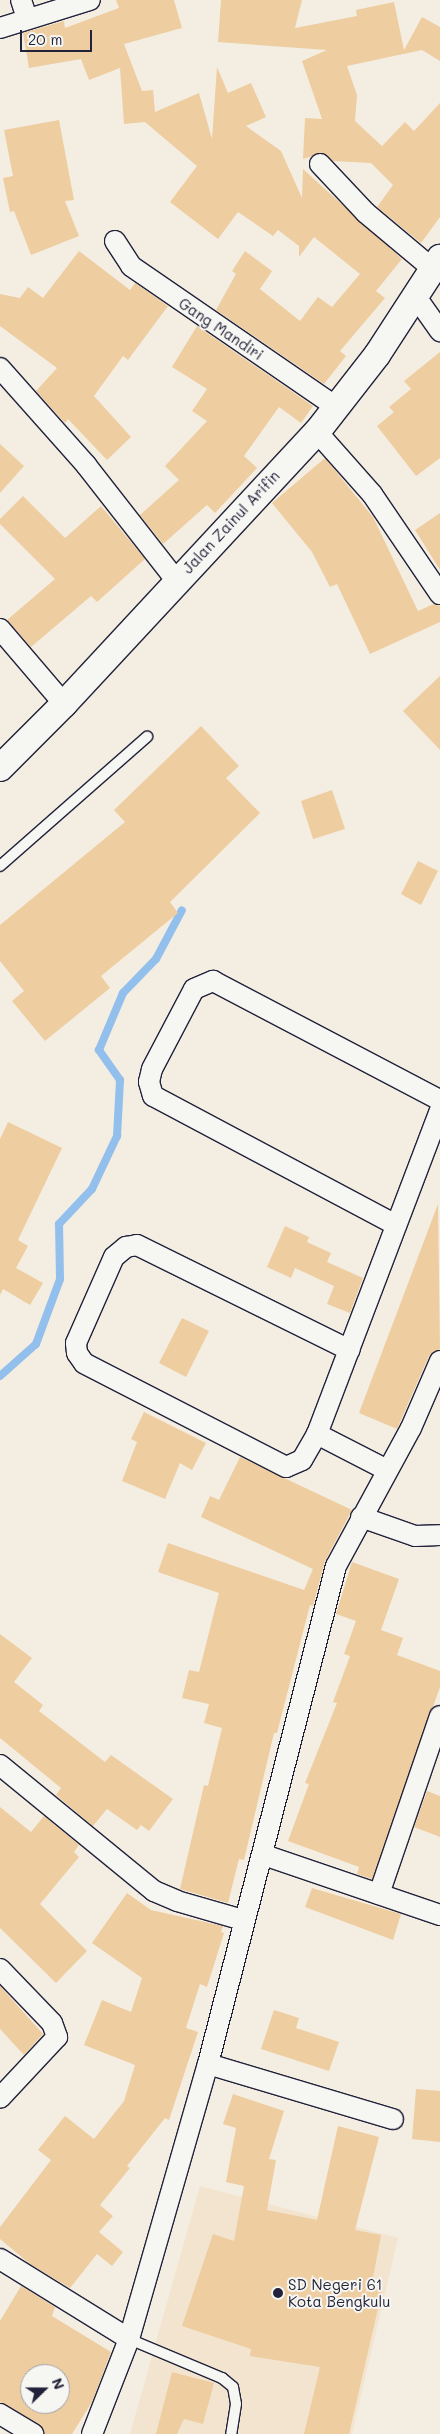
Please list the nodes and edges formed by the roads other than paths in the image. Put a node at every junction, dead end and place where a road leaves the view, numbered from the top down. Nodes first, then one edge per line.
1 (21, 0) edge
2 (90, 0) edge
3 (27, 19) junction
4 (0, 28) edge
5 (320, 164) dead end
6 (115, 241) dead end
7 (436, 263) edge
8 (416, 297) junction
9 (440, 331) edge
10 (2, 374) edge
11 (336, 407) junction
12 (317, 432) junction
13 (176, 580) junction
14 (440, 594) edge
15 (0, 629) edge
16 (64, 704) junction
17 (147, 736) dead end
18 (0, 768) edge
19 (0, 866) edge
20 (440, 1100) edge
21 (440, 1110) edge
22 (396, 1225) junction
23 (349, 1350) junction
24 (440, 1361) edge
25 (317, 1434) junction
26 (387, 1470) junction
27 (361, 1517) junction
28 (440, 1535) edge
29 (440, 1716) edge
30 (0, 1765) edge
31 (264, 1854) junction
32 (379, 1894) junction
33 (440, 1914) edge
34 (243, 1920) junction
35 (0, 1969) edge
36 (208, 2064) junction
37 (0, 2098) edge
38 (393, 2119) dead end
39 (0, 2259) edge
40 (129, 2339) junction
41 (0, 2414) edge
42 (33, 2434) edge
43 (92, 2434) edge
44 (231, 2434) edge

1 - 3 street
2 - 3 street
3 - 4 street
5 - 7 street
6 - 11 street, Gang Mandiri
7 - 8 street, Jalan Zainul Arifin
8 - 9 street
8 - 11 street, Jalan Zainul Arifin
10 - 13 street
11 - 12 street, Jalan Zainul Arifin
12 - 13 street, Jalan Zainul Arifin
12 - 14 street
13 - 16 street, Jalan Zainul Arifin
15 - 16 street
16 - 18 street, Jalan Zainul Arifin
17 - 19 lane
20 - 22 street
21 - 22 street
22 - 23 street
23 - 25 street
23 - 25 street
24 - 26 street
25 - 26 street
26 - 27 street
27 - 28 street
27 - 31 street
29 - 32 street
30 - 34 street
31 - 32 street
31 - 34 street
32 - 33 street
34 - 36 street
35 - 37 street
36 - 38 street
36 - 40 street
39 - 40 street
40 - 43 street
40 - 44 lane
41 - 42 street

